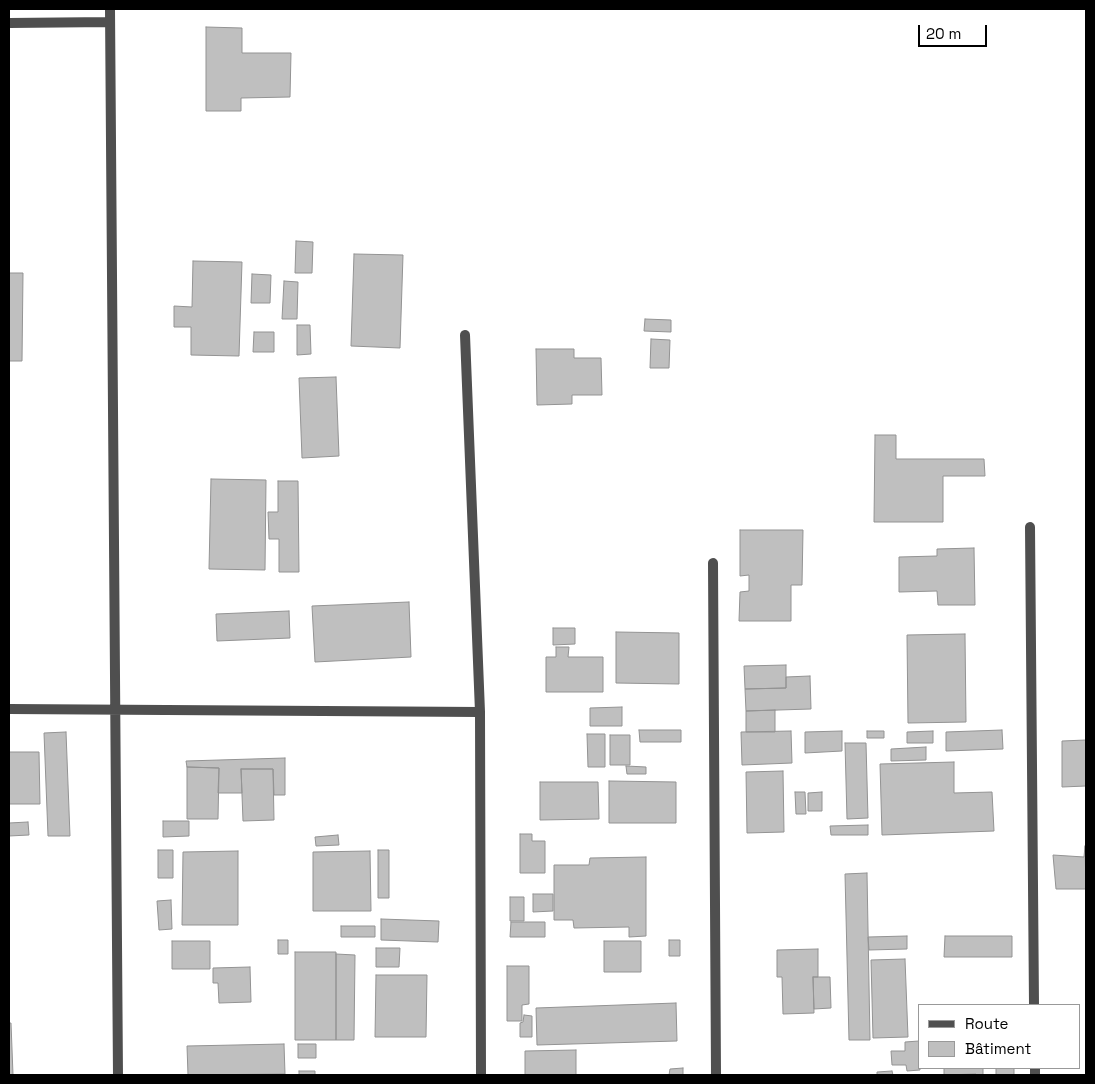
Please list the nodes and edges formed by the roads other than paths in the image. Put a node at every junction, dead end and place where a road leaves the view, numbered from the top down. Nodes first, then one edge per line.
1 (110, 9) edge
2 (110, 22) junction
3 (9, 24) edge
4 (464, 335) dead end
5 (1030, 527) dead end
6 (713, 563) dead end
7 (9, 709) edge
8 (116, 709) junction
9 (480, 712) junction
10 (1034, 1004) edge
11 (118, 1075) edge
12 (481, 1075) edge
13 (716, 1075) edge

1 - 2 street
2 - 3 street
2 - 8 street
4 - 9 street
5 - 10 street
6 - 13 street
7 - 8 street
8 - 9 street
8 - 11 street
9 - 12 street

